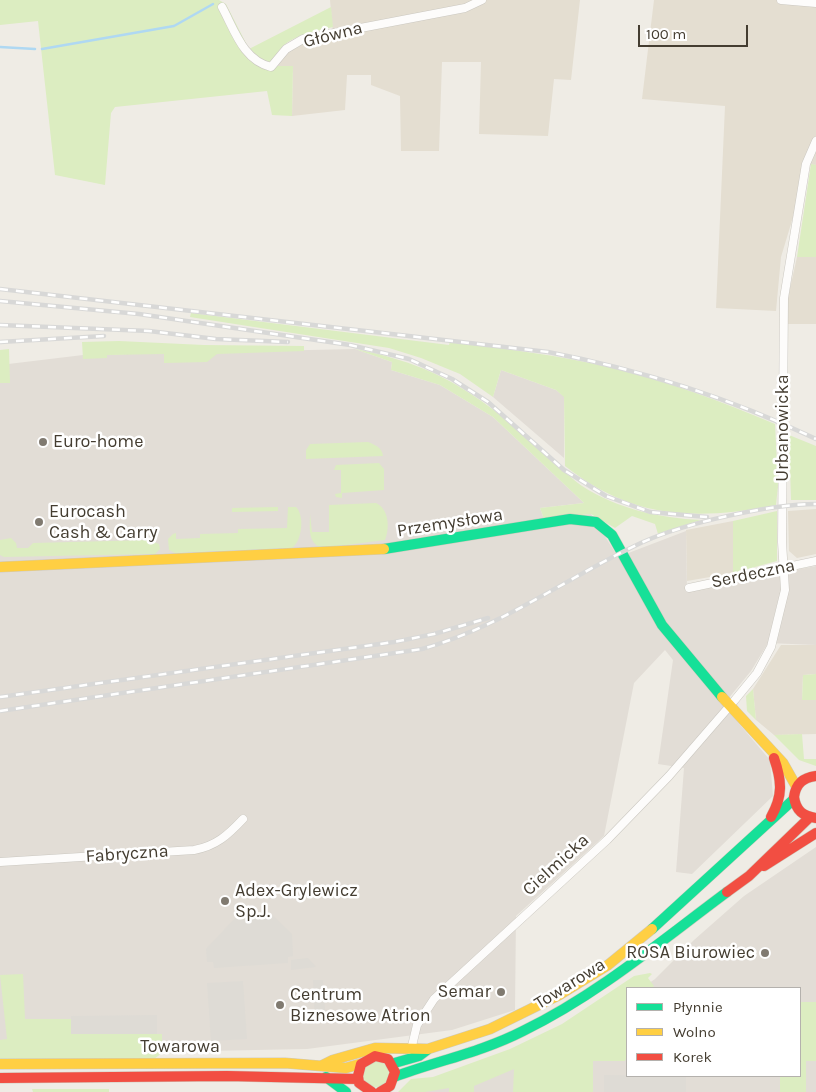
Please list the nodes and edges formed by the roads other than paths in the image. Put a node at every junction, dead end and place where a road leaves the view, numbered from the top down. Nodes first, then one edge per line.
1 (482, 0) edge
2 (781, 0) edge
3 (816, 3) edge
4 (222, 7) dead end
5 (816, 141) edge
6 (816, 561) edge
7 (0, 567) edge
8 (784, 567) junction
9 (689, 588) dead end
10 (730, 705) junction
11 (771, 750) junction
12 (783, 763) junction
13 (812, 777) edge
14 (796, 786) junction
15 (793, 800) junction
16 (812, 818) edge
17 (243, 819) dead end
18 (766, 824) junction
19 (816, 833) edge
20 (0, 862) edge
21 (748, 876) junction
22 (428, 1049) junction
23 (412, 1050) junction
24 (0, 1064) edge
25 (360, 1064) junction
26 (391, 1064) junction
27 (321, 1066) junction
28 (325, 1077) junction
29 (0, 1078) edge
30 (394, 1078) junction
31 (358, 1079) junction
32 (346, 1092) edge
33 (371, 1092) edge
34 (380, 1092) edge

1 - 4 street, Główna
2 - 3 street
5 - 8 street, Urbanowicka
6 - 8 street, Serdeczna
7 - 10 street, Przemysłowa
8 - 9 street, Serdeczna
8 - 10 street, Urbanowicka
10 - 11 street, Przemysłowa
10 - 23 street, Cielmicka
11 - 12 street, Przemysłowa
11 - 18 street
12 - 13 street, Przemysłowa
12 - 14 street, Przemysłowa
13 - 14 street
14 - 15 street
15 - 16 street
15 - 18 street, Towarowa
16 - 21 street, Towarowa
17 - 20 street, Fabryczna
18 - 22 street, Towarowa
19 - 21 street
21 - 30 street, Towarowa
22 - 23 street, Towarowa
22 - 26 street, Towarowa
23 - 27 street, Towarowa
24 - 27 street, Towarowa
25 - 26 street, Towarowa
25 - 27 street, Towarowa
25 - 31 street
26 - 30 street
28 - 29 street, Towarowa
28 - 31 street, Towarowa
28 - 32 street
30 - 34 street
31 - 33 street

